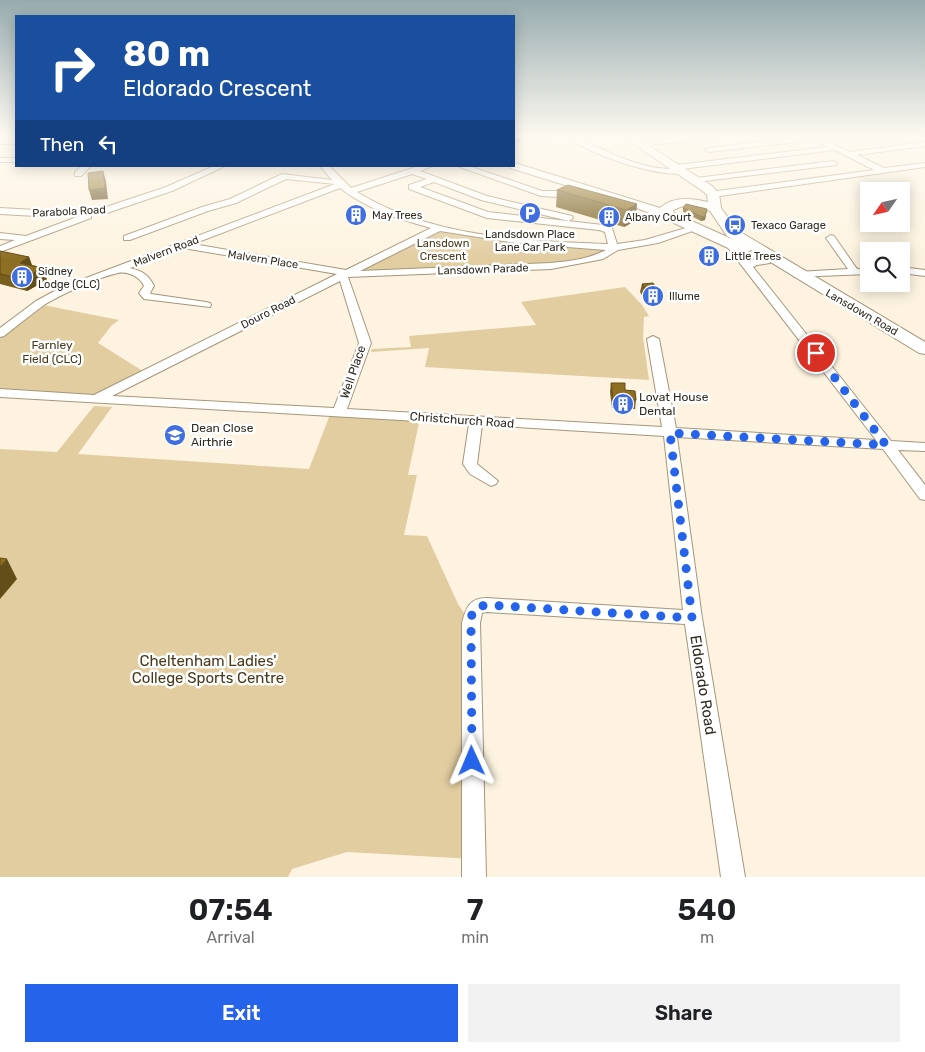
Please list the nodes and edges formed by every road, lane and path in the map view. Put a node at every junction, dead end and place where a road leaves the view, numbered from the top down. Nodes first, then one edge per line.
1 (200, 177) edge
2 (283, 177) edge
3 (297, 177) edge
4 (334, 177) edge
5 (390, 177) edge
6 (426, 177) edge
7 (495, 177) edge
8 (551, 177) edge
9 (692, 177) edge
10 (719, 177) edge
11 (850, 177) edge
12 (432, 180) junction
13 (696, 180) junction
14 (398, 182) dead end
15 (339, 183) junction
16 (582, 186) junction
17 (413, 188) junction
18 (350, 191) junction
19 (714, 201) junction
20 (670, 210) junction
21 (0, 211) edge
22 (104, 211) junction
23 (576, 224) junction
24 (440, 227) junction
25 (696, 228) junction
26 (0, 236) edge
27 (725, 237) junction
28 (127, 238) dead end
29 (832, 238) dead end
30 (26, 239) junction
31 (181, 245) junction
32 (613, 246) junction
33 (0, 249) edge
34 (767, 261) junction
35 (747, 267) junction
36 (118, 269) junction
37 (854, 271) junction
38 (860, 271) edge
39 (910, 271) edge
40 (925, 273) edge
41 (344, 274) junction
42 (798, 275) junction
43 (206, 305) dead end
44 (0, 334) edge
45 (653, 339) dead end
46 (925, 349) edge
47 (0, 393) edge
48 (96, 398) junction
49 (339, 413) junction
50 (476, 421) junction
51 (670, 433) junction
52 (886, 445) junction
53 (920, 447) edge
54 (895, 457) junction
55 (491, 482) dead end
56 (925, 496) edge
57 (692, 618) junction
58 (474, 877) edge
59 (733, 877) edge

1 - 22 street, Parabola Road
2 - 28 street
3 - 15 street
4 - 15 street
5 - 18 street
6 - 12 street
7 - 16 street
8 - 16 highway
9 - 13 highway
10 - 13 street
11 - 19 street
12 - 17 street
12 - 23 street
13 - 19 highway
14 - 17 street
15 - 18 street
15 - 31 street, Malvern Road
16 - 20 highway
17 - 23 street
18 - 24 street
19 - 20 highway
19 - 27 highway
20 - 25 highway
21 - 22 street, Parabola Road
22 - 30 street
23 - 32 street
24 - 32 street
24 - 41 street, Douro Road
25 - 27 highway
25 - 32 street
26 - 30 street
27 - 34 highway, Lansdown Road
27 - 35 street
27 - 42 highway, Lansdown Road
29 - 37 street
30 - 33 street
31 - 36 street, Malvern Road
31 - 41 street, Malvern Place
32 - 41 street, Lansdown Parade
34 - 35 street
34 - 42 highway, Lansdown Road
35 - 52 street
36 - 43 street
36 - 44 street, Malvern Road
37 - 38 street
37 - 42 street
39 - 40 street
41 - 48 street, Douro Road
41 - 49 street, Well Place
42 - 46 highway, Lansdown Road
45 - 51 street, Eldorado Road
47 - 48 street, Christchurch Road
48 - 49 street, Christchurch Road
49 - 50 street, Christchurch Road
50 - 51 street, Christchurch Road
50 - 55 street
51 - 52 street, Christchurch Road
51 - 57 street, Eldorado Road
52 - 53 street, Christchurch Road
52 - 54 street
53 - 54 street
54 - 56 street
57 - 58 street
57 - 59 street, Eldorado Road

